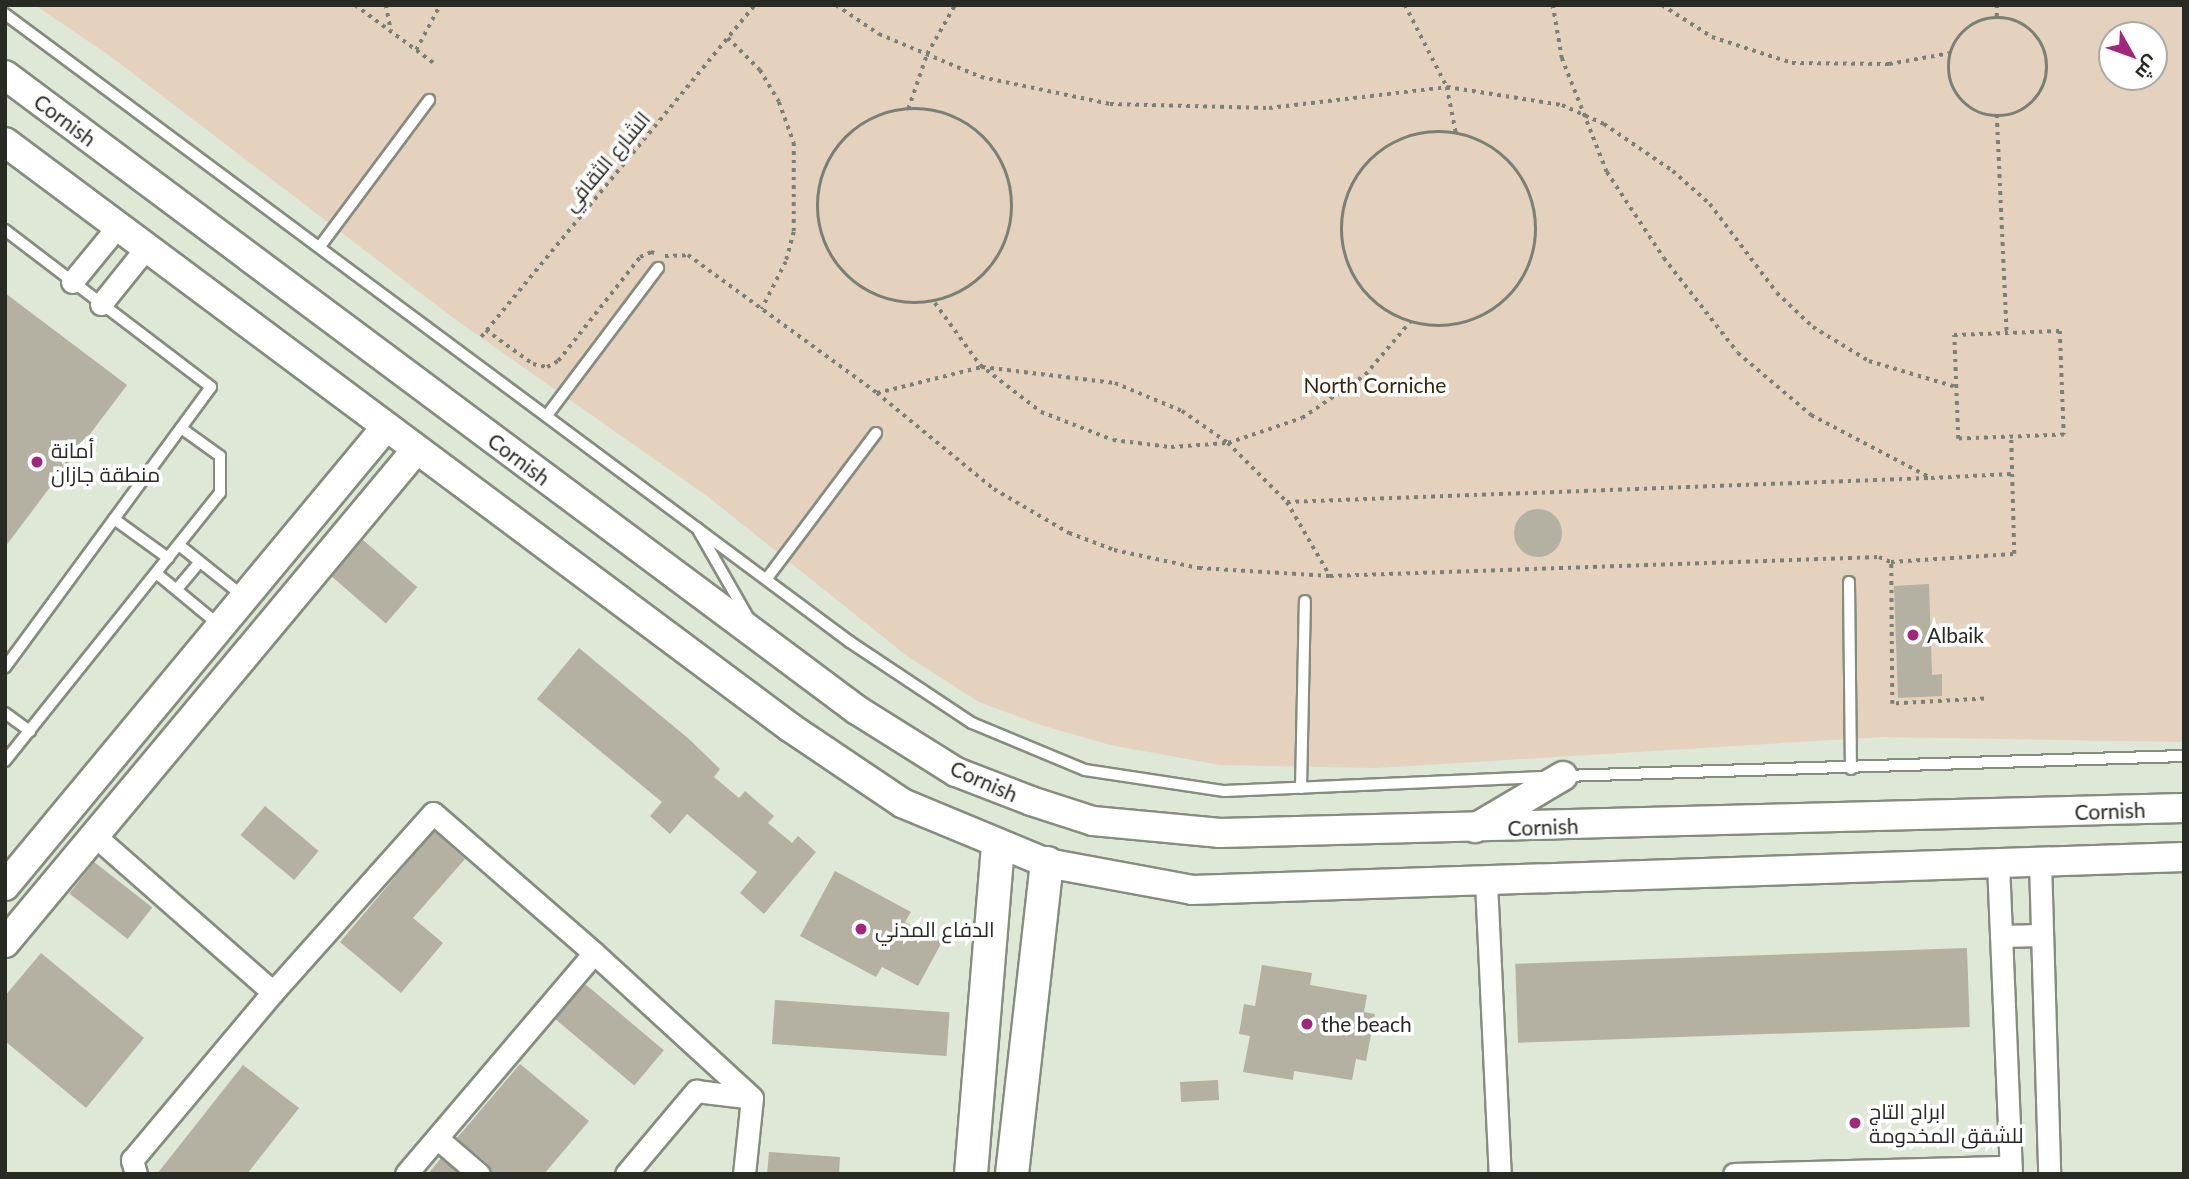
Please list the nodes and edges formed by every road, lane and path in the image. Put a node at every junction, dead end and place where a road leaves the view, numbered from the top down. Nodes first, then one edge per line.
1 (355, 5) edge
2 (386, 5) edge
3 (440, 5) edge
4 (755, 5) edge
5 (836, 5) edge
6 (955, 5) edge
7 (1405, 5) edge
8 (1553, 5) edge
9 (1662, 5) edge
10 (1997, 5) edge
11 (5, 14) edge
12 (1997, 18) junction
13 (391, 32) junction
14 (728, 38) junction
15 (416, 51) junction
16 (1951, 52) junction
17 (927, 54) junction
18 (435, 64) dead end
19 (5, 75) edge
20 (1447, 87) junction
21 (429, 100) dead end
22 (908, 109) junction
23 (1580, 113) junction
24 (1997, 115) junction
25 (1455, 133) junction
26 (5, 142) edge
27 (118, 226) junction
28 (5, 230) edge
29 (321, 245) junction
30 (146, 247) junction
31 (658, 268) dead end
32 (72, 282) junction
33 (935, 303) junction
34 (101, 304) junction
35 (762, 309) junction
36 (1410, 322) junction
37 (486, 330) junction
38 (2007, 334) junction
39 (481, 337) dead end
40 (982, 367) junction
41 (1956, 387) junction
42 (877, 393) junction
43 (548, 414) junction
44 (386, 427) junction
45 (181, 428) junction
46 (876, 433) dead end
47 (2011, 437) junction
48 (1228, 443) junction
49 (416, 450) junction
50 (2011, 474) junction
51 (1931, 478) junction
52 (1287, 502) junction
53 (114, 519) junction
54 (695, 524) junction
55 (179, 545) junction
56 (168, 558) junction
57 (200, 562) junction
58 (1891, 562) junction
59 (156, 573) junction
60 (1330, 576) junction
61 (768, 577) junction
62 (1849, 582) dead end
63 (177, 589) junction
64 (245, 597) junction
65 (1305, 601) dead end
66 (220, 626) junction
67 (760, 638) junction
68 (5, 667) edge
69 (1984, 699) dead end
70 (5, 713) edge
71 (30, 731) junction
72 (2184, 757) edge
73 (5, 761) edge
74 (1851, 769) junction
75 (1563, 776) junction
76 (1301, 788) junction
77 (2184, 808) edge
78 (1474, 829) junction
79 (94, 835) junction
80 (998, 846) junction
81 (2184, 857) edge
82 (2040, 862) junction
83 (1047, 863) junction
84 (1998, 863) junction
85 (1486, 882) junction
86 (5, 886) edge
87 (2042, 935) junction
88 (2001, 936) junction
89 (5, 943) edge
90 (594, 953) junction
91 (273, 992) junction
92 (752, 1098) junction
93 (437, 1138) junction
94 (2010, 1170) edge
95 (136, 1174) edge
96 (406, 1174) edge
97 (479, 1174) edge
98 (626, 1174) edge
99 (744, 1174) edge
100 (971, 1174) edge
101 (1012, 1174) edge
102 (1500, 1174) edge
103 (1734, 1174) edge
104 (2049, 1174) edge

1 - 13 path
2 - 13 path
3 - 15 path
4 - 14 path, الشارع الثقافي
5 - 17 path
6 - 17 path
7 - 20 path
8 - 23 path
9 - 16 path
10 - 12 path
11 - 29 lane
12 - 16 path
12 - 24 path
13 - 15 path
14 - 35 path
14 - 37 path, الشارع الثقافي
15 - 18 path
16 - 24 path
17 - 20 path
17 - 22 path
19 - 67 main road, Cornish
20 - 23 path
20 - 25 path
21 - 29 lane
22 - 33 path
22 - 33 path
23 - 41 path
23 - 51 path
24 - 38 path
25 - 36 path
25 - 36 path
26 - 27 main road
27 - 30 main road
27 - 32 street
28 - 32 lane
29 - 43 lane
30 - 34 street
30 - 44 main road
31 - 43 lane
32 - 34 lane
33 - 40 path
34 - 45 lane
35 - 37 path
35 - 42 path
36 - 48 path
37 - 39 path, الشارع الثقافي
38 - 41 path
38 - 47 path
40 - 42 path
40 - 48 path
40 - 48 path
41 - 47 path
42 - 60 path
43 - 54 lane
44 - 49 main road
44 - 64 main road
45 - 53 lane
45 - 55 lane
46 - 61 lane
47 - 50 path
48 - 52 path
49 - 79 main road
49 - 80 main road
50 - 51 path
50 - 58 path
51 - 52 path
52 - 60 path
53 - 56 lane
53 - 68 lane
54 - 61 lane
54 - 67 lane
55 - 56 lane
55 - 57 lane
56 - 59 lane
57 - 63 lane
57 - 64 lane
58 - 60 path
58 - 69 path
59 - 63 lane
59 - 71 lane
61 - 76 lane
62 - 74 lane
63 - 66 lane
64 - 66 main road
65 - 76 lane
66 - 86 main road
67 - 78 main road, Cornish
70 - 71 lane
71 - 73 lane
72 - 74 lane
74 - 75 lane
75 - 76 lane
75 - 78 main road
77 - 78 main road, Cornish
79 - 89 main road
79 - 91 street
80 - 83 main road
80 - 100 main road
81 - 82 main road
82 - 84 main road
82 - 87 street
83 - 85 main road
83 - 101 main road
84 - 85 main road
84 - 88 street
85 - 102 street
87 - 88 street
87 - 104 street
88 - 94 street
90 - 91 street
90 - 92 street
90 - 93 street
91 - 95 street
92 - 98 street
92 - 99 street
93 - 96 street
93 - 97 street
94 - 103 street

